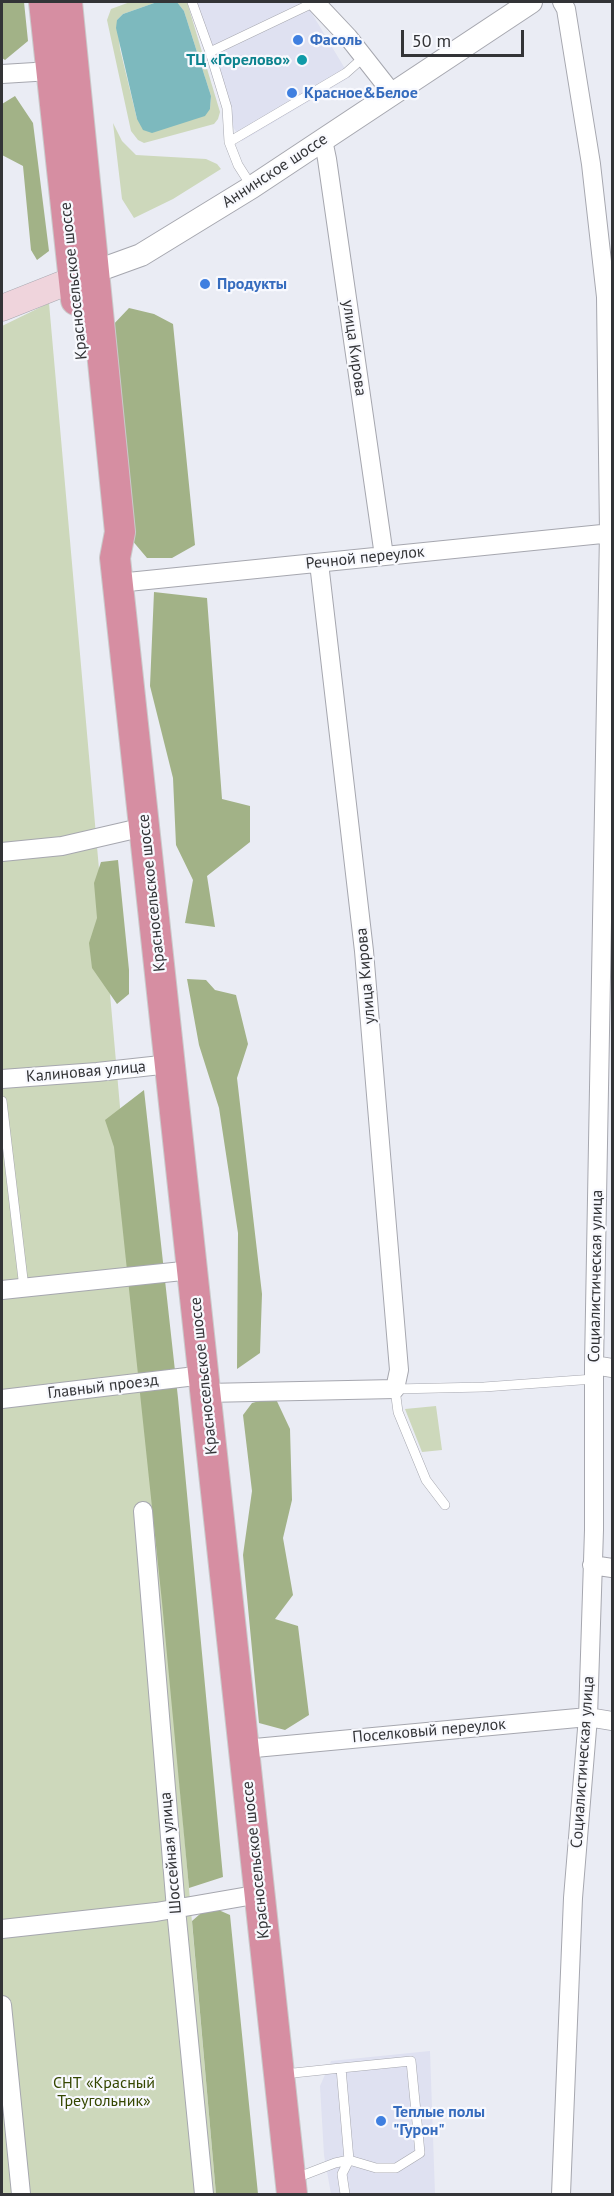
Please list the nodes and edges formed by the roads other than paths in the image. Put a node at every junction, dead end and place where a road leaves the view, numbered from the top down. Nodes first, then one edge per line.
1 (44, 2) edge
2 (68, 2) edge
3 (192, 2) edge
4 (315, 2) edge
5 (531, 2) edge
6 (562, 2) edge
7 (210, 52) junction
8 (364, 57) junction
9 (51, 71) junction
10 (2, 74) edge
11 (392, 93) junction
12 (323, 140) junction
13 (229, 142) junction
14 (252, 187) junction
15 (84, 275) junction
16 (609, 297) edge
17 (2, 308) edge
18 (611, 533) edge
19 (384, 556) junction
20 (319, 563) junction
21 (117, 571) junction
22 (610, 661) edge
23 (144, 827) junction
24 (2, 852) edge
25 (607, 1005) edge
26 (170, 1064) junction
27 (2, 1078) edge
28 (2, 1101) edge
29 (192, 1270) junction
30 (24, 1288) junction
31 (2, 1290) edge
32 (600, 1371) edge
33 (205, 1384) junction
34 (395, 1389) junction
35 (2, 1400) edge
36 (445, 1504) dead end
37 (143, 1511) dead end
38 (592, 1565) junction
39 (612, 1568) edge
40 (588, 1716) junction
41 (612, 1721) edge
42 (244, 1749) junction
43 (260, 1894) junction
44 (176, 1909) junction
45 (2, 1929) edge
46 (2, 2005) edge
47 (341, 2068) junction
48 (279, 2075) junction
49 (348, 2160) junction
50 (292, 2187) edge
51 (21, 2194) edge
52 (204, 2194) edge
53 (345, 2194) edge
54 (561, 2194) edge

1 - 9 highway, Красносельское шоссе
2 - 15 highway, Красносельское шоссе
3 - 7 lane
4 - 7 lane
4 - 8 street
5 - 11 street, Аннинское шоссе
6 - 16 street, Социалистическая улица
7 - 13 lane
8 - 11 street
8 - 13 lane
9 - 10 street
9 - 15 highway, Красносельское шоссе
11 - 12 street, Аннинское шоссе
12 - 14 street, Аннинское шоссе
12 - 19 street, улица Кирова
13 - 14 lane
14 - 15 street, Аннинское шоссе
15 - 17 main road, Аннинское шоссе
15 - 21 highway, Красносельское шоссе
16 - 18 street, Социалистическая улица
18 - 19 street, Речной переулок
18 - 22 street, Социалистическая улица
19 - 20 street, Речной переулок
20 - 21 street, Речной переулок
20 - 34 street, улица Кирова
21 - 23 highway, Красносельское шоссе
22 - 25 street, Социалистическая улица
23 - 24 street
23 - 26 highway, Красносельское шоссе
25 - 32 street, Социалистическая улица
26 - 27 street, Калиновая улица
26 - 29 highway, Красносельское шоссе
28 - 30 lane
29 - 30 street
29 - 33 highway, Красносельское шоссе
30 - 31 street
32 - 34 lane
32 - 38 street, Социалистическая улица
33 - 34 street, Главный проезд
33 - 35 street, Главный проезд
33 - 42 highway, Красносельское шоссе
34 - 36 lane
37 - 44 street, Шоссейная улица
38 - 39 street
38 - 40 street, Социалистическая улица
40 - 41 street, Поселковый переулок
40 - 42 street, Поселковый переулок
40 - 54 street, Социалистическая улица
42 - 43 highway, Красносельское шоссе
43 - 44 street
43 - 48 highway, Красносельское шоссе
44 - 45 street
44 - 52 street, Шоссейная улица
46 - 51 street
47 - 48 lane
47 - 49 lane
47 - 49 lane
48 - 50 highway, Красносельское шоссе
49 - 50 lane
49 - 53 lane

